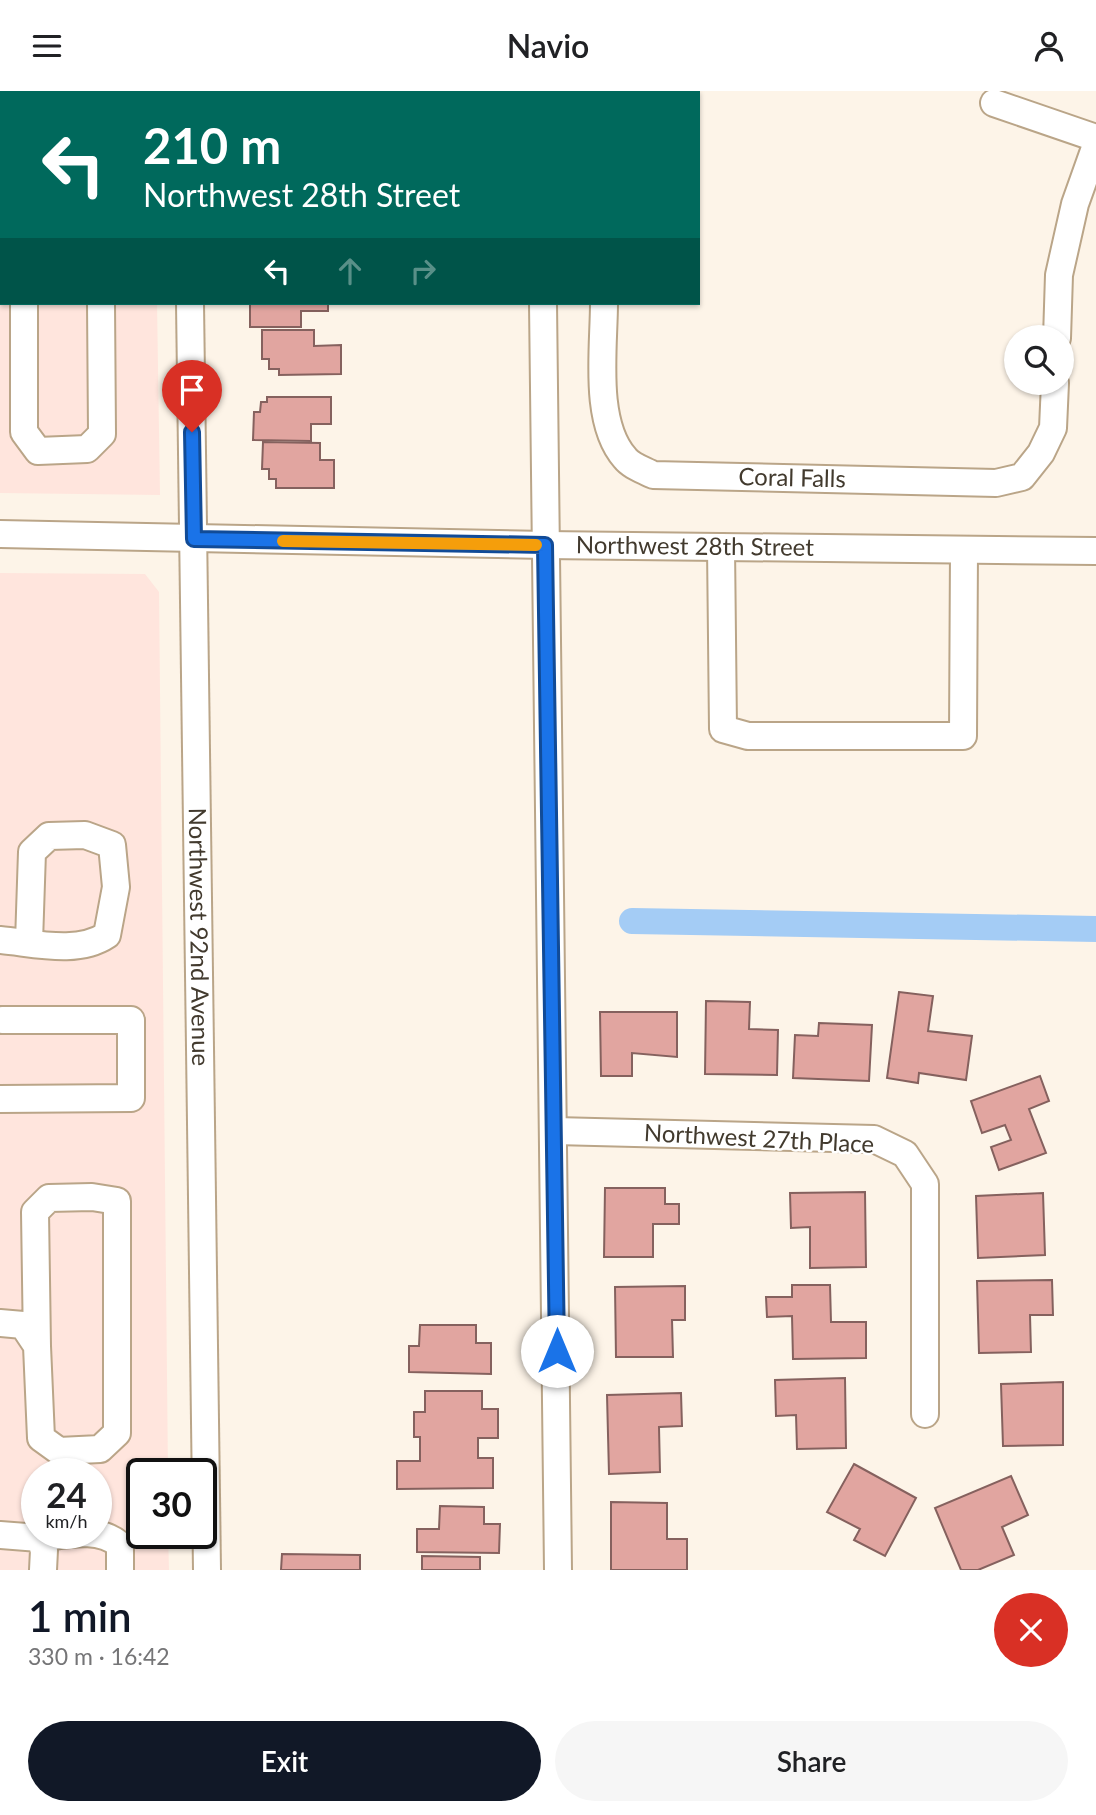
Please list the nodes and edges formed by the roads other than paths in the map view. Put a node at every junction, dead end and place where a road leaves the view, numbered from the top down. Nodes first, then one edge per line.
1 (994, 103) dead end
2 (1096, 138) edge
3 (1096, 145) edge
4 (24, 305) edge
5 (101, 305) edge
6 (190, 305) edge
7 (543, 305) edge
8 (604, 305) edge
9 (1057, 325) edge
10 (1054, 395) edge
11 (0, 534) edge
12 (194, 539) junction
13 (545, 545) junction
14 (721, 547) junction
15 (964, 550) junction
16 (1096, 551) edge
17 (0, 940) edge
18 (29, 942) junction
19 (2, 1020) dead end
20 (0, 1099) edge
21 (555, 1131) junction
22 (0, 1323) edge
23 (37, 1346) junction
24 (925, 1414) dead end
25 (0, 1535) edge
26 (21, 1537) edge
27 (112, 1539) edge
28 (44, 1549) edge
29 (120, 1557) edge
30 (43, 1570) edge
31 (207, 1570) edge
32 (558, 1570) edge

1 - 2 street
3 - 9 street
4 - 5 street
6 - 12 street, Northwest 92nd Avenue
7 - 13 street
8 - 10 street, Coral Falls
11 - 12 street, Northwest 28th Street
12 - 13 street, Northwest 28th Street
12 - 31 street, Northwest 92nd Avenue
13 - 14 street, Northwest 28th Street
13 - 21 street
14 - 15 street, Northwest 28th Street
14 - 15 street
15 - 16 street, Northwest 28th Street
17 - 18 street
18 - 18 street
19 - 20 street
21 - 24 street, Northwest 27th Place
21 - 32 street
22 - 23 street
23 - 23 street
25 - 26 street
27 - 29 street
28 - 30 street

